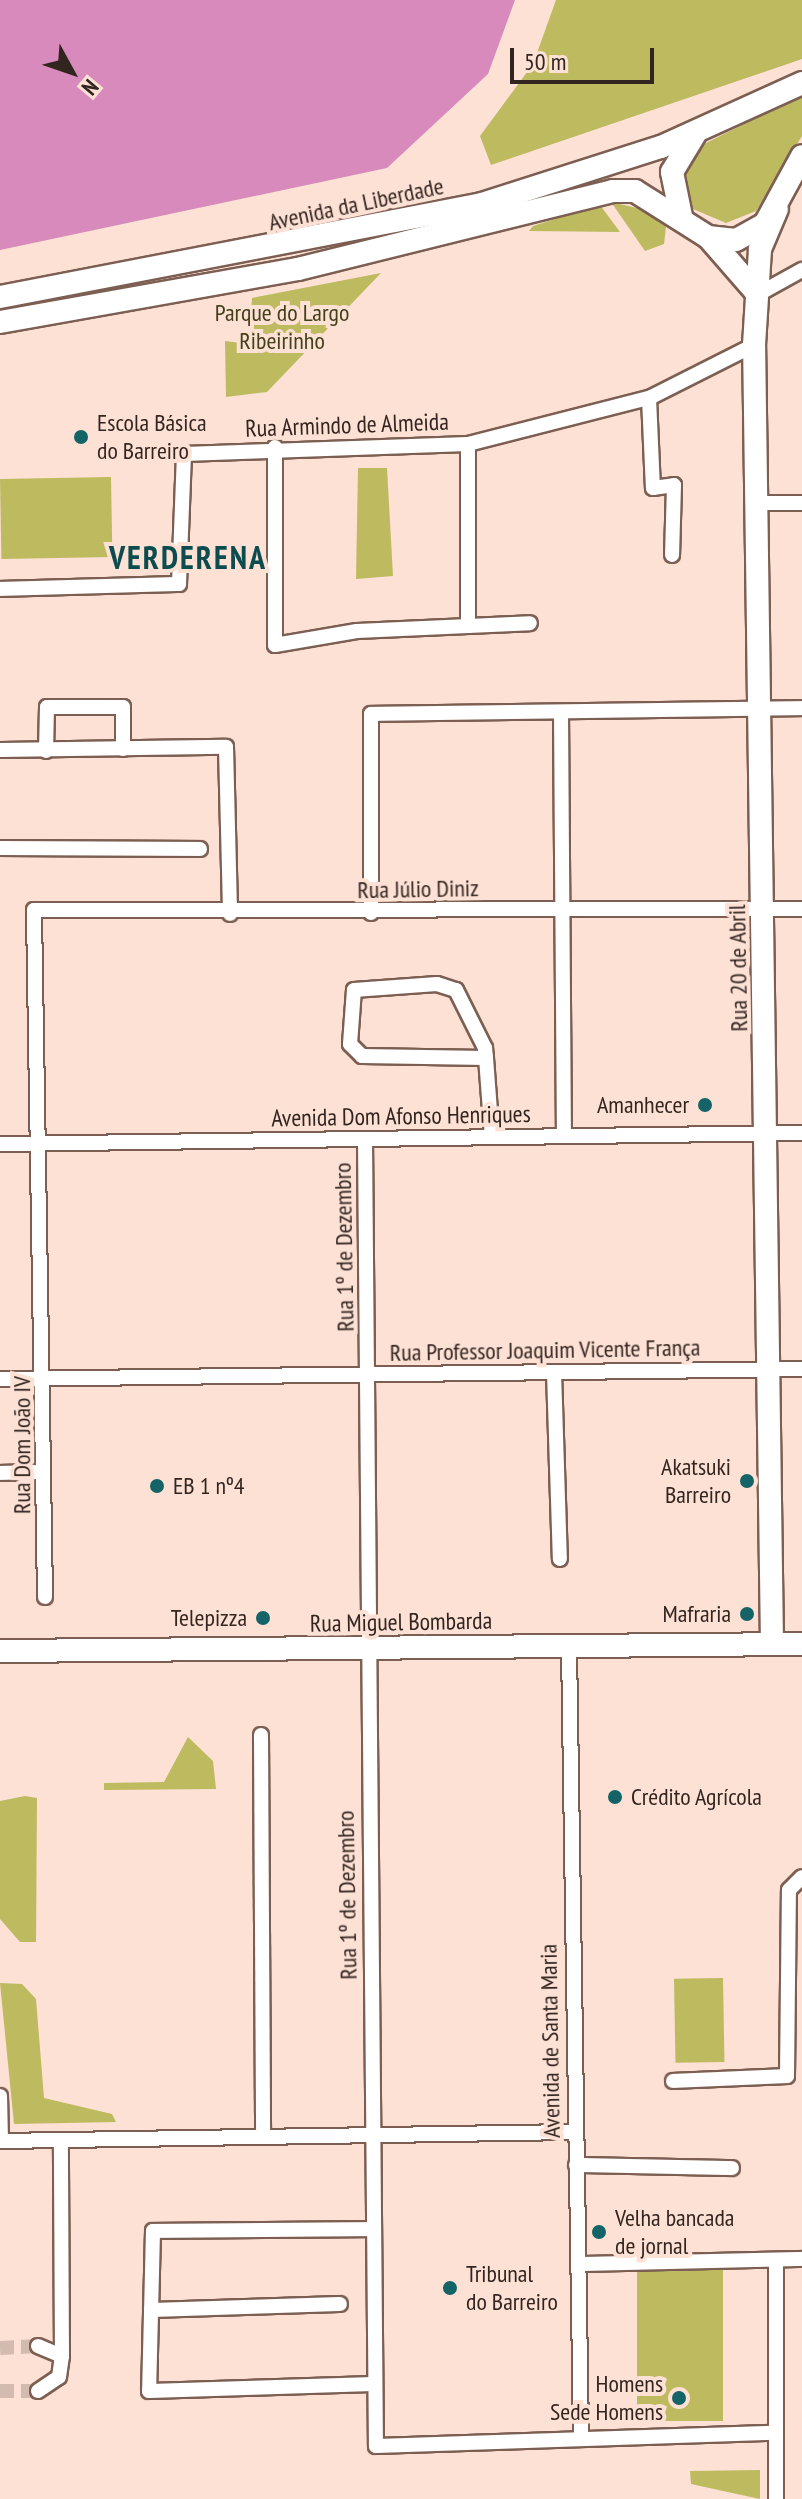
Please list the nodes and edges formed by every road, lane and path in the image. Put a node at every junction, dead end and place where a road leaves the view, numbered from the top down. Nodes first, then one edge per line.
1 (802, 83) edge
2 (712, 121) junction
3 (802, 156) edge
4 (777, 209) junction
5 (681, 216) junction
6 (708, 237) junction
7 (802, 270) edge
8 (755, 293) junction
9 (0, 297) edge
10 (0, 322) edge
11 (754, 345) junction
12 (649, 398) junction
13 (468, 444) junction
14 (275, 447) junction
15 (757, 503) junction
16 (802, 503) edge
17 (672, 555) dead end
18 (0, 589) edge
19 (530, 623) dead end
20 (468, 626) junction
21 (802, 708) edge
22 (760, 710) junction
23 (561, 713) junction
24 (123, 749) junction
25 (0, 750) edge
26 (46, 751) junction
27 (0, 848) edge
28 (200, 849) dead end
29 (560, 909) junction
30 (802, 909) edge
31 (34, 910) joint
32 (763, 910) junction
33 (371, 913) junction
34 (230, 914) junction
35 (486, 1058) junction
36 (767, 1133) junction
37 (802, 1133) edge
38 (564, 1136) junction
39 (492, 1137) junction
40 (365, 1139) junction
41 (37, 1143) junction
42 (0, 1144) edge
43 (769, 1369) junction
44 (802, 1369) edge
45 (554, 1372) junction
46 (368, 1375) junction
47 (0, 1379) edge
48 (44, 1380) junction
49 (42, 1472) junction
50 (0, 1473) edge
51 (560, 1559) dead end
52 (45, 1597) dead end
53 (772, 1644) junction
54 (802, 1644) edge
55 (569, 1646) junction
56 (365, 1649) junction
57 (0, 1651) edge
58 (261, 1735) dead end
59 (802, 1877) edge
60 (673, 2081) dead end
61 (0, 2096) edge
62 (572, 2132) junction
63 (263, 2136) junction
64 (373, 2138) junction
65 (61, 2140) junction
66 (1, 2141) edge
67 (576, 2165) junction
68 (732, 2168) dead end
69 (374, 2229) junction
70 (802, 2259) edge
71 (776, 2260) junction
72 (579, 2264) junction
73 (340, 2304) dead end
74 (151, 2310) junction
75 (38, 2346) tunnel mouth
76 (62, 2356) junction
77 (374, 2384) junction
78 (38, 2391) dead end
79 (774, 2433) junction
80 (581, 2436) junction
81 (776, 2499) edge

1 - 2 street, Avenida da Liberdade
2 - 5 street, Avenida da Liberdade
2 - 9 street, Avenida da Liberdade
3 - 4 street
4 - 6 street
4 - 8 street, Rua 20 de Abril
5 - 6 street, Avenida da Liberdade
5 - 10 street, Avenida da Liberdade
6 - 8 street
7 - 8 street
8 - 11 street, Rua 20 de Abril
11 - 12 street, Rua Armindo de Almeida
11 - 15 street, Rua 20 de Abril
12 - 13 street, Rua Armindo de Almeida
12 - 17 street
13 - 14 street, Rua Armindo de Almeida
13 - 20 street
14 - 18 street, Rua Armindo de Almeida
14 - 20 street
15 - 16 street
15 - 22 street, Rua 20 de Abril
19 - 20 street
21 - 22 street
22 - 23 street
22 - 32 street, Rua 20 de Abril
23 - 29 street
23 - 33 street
24 - 26 street
24 - 26 street
24 - 34 street
25 - 26 street
27 - 28 street
29 - 32 street, Rua Júlio Diniz
29 - 33 street, Rua Júlio Diniz
29 - 38 street
30 - 32 street, Rua Júlio Diniz
31 - 34 street, Rua Júlio Diniz
31 - 41 street, Rua Dom João IV
32 - 36 street, Rua 20 de Abril
33 - 34 street, Rua Júlio Diniz
35 - 35 street
35 - 39 street
36 - 37 street, Avenida Dom Afonso Henriques
36 - 38 street, Avenida Dom Afonso Henriques
36 - 43 street, Rua 20 de Abril
38 - 39 street, Avenida Dom Afonso Henriques
39 - 40 street, Avenida Dom Afonso Henriques
40 - 41 street, Avenida Dom Afonso Henriques
40 - 46 street, Rua 1º de Dezembro
41 - 42 street, Avenida Dom Afonso Henriques
41 - 48 street, Rua Dom João IV
43 - 44 street, Rua Professor Joaquim Vicente França
43 - 45 street, Rua Professor Joaquim Vicente França
43 - 53 street, Rua 20 de Abril
45 - 46 street, Rua Professor Joaquim Vicente França
45 - 51 street
46 - 48 street, Rua Professor Joaquim Vicente França
46 - 56 street, Rua 1º de Dezembro
47 - 48 street, Rua Professor Joaquim Vicente França
48 - 49 street, Rua Dom João IV
49 - 50 street
49 - 52 street, Rua Dom João IV
53 - 54 street, Rua Miguel Bombarda
53 - 55 street, Rua Miguel Bombarda
55 - 56 street, Rua Miguel Bombarda
55 - 62 street, Avenida de Santa Maria
56 - 57 street, Rua Miguel Bombarda
56 - 64 street, Rua 1º de Dezembro
58 - 63 street
59 - 60 street
61 - 66 street
62 - 64 street
62 - 67 street, Avenida de Santa Maria
63 - 64 street
63 - 65 street
64 - 69 street, Rua 1º de Dezembro
65 - 66 street
65 - 76 street
67 - 68 street
67 - 72 street, Avenida de Santa Maria
69 - 74 street
69 - 77 street, Rua 1º de Dezembro
70 - 71 street
71 - 72 street
71 - 79 street
72 - 80 street, Avenida de Santa Maria
73 - 74 street
74 - 77 street
75 - 76 street
76 - 78 street
77 - 80 street, Rua 1º de Dezembro
79 - 80 street
79 - 81 street

